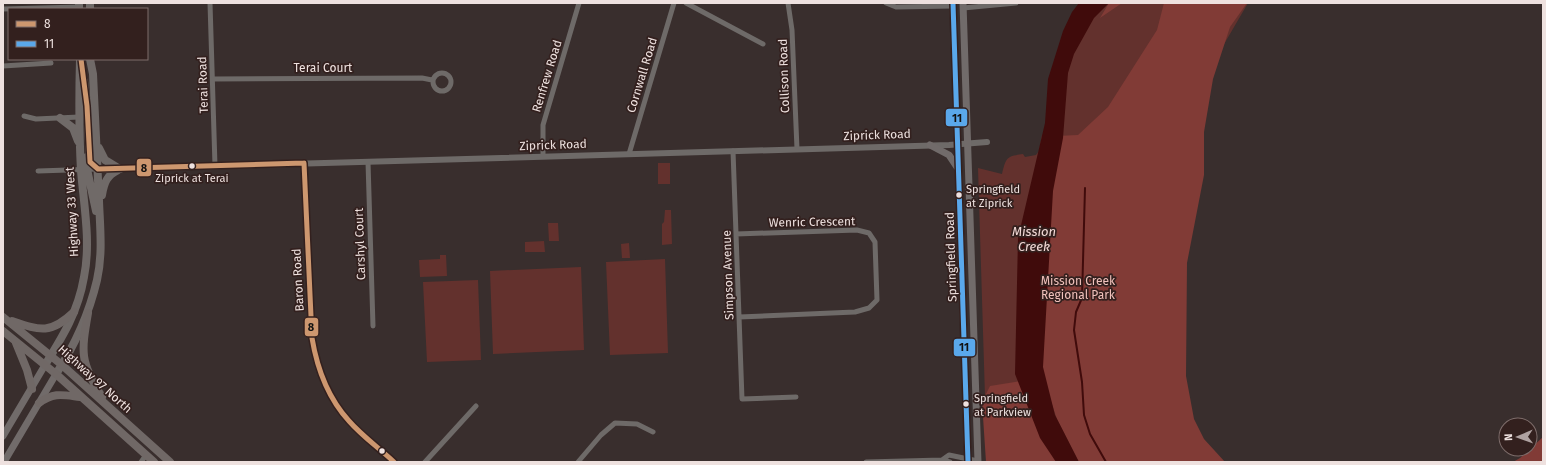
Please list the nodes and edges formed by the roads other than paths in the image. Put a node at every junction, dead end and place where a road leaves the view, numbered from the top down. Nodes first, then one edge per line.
1 (210, 3) edge
2 (579, 3) edge
3 (674, 3) edge
4 (686, 3) edge
5 (788, 3) edge
6 (886, 3) edge
7 (1016, 3) edge
8 (953, 5) edge
9 (963, 6) edge
10 (79, 7) edge
11 (41, 8) edge
12 (762, 44) dead end
13 (81, 60) edge
14 (81, 60) edge
15 (91, 60) edge
16 (51, 63) dead end
17 (3, 66) edge
18 (212, 79) junction
19 (432, 80) dead end
20 (24, 116) dead end
21 (79, 117) junction
22 (60, 118) junction
23 (987, 142) dead end
24 (96, 143) junction
25 (968, 144) junction
26 (930, 145) junction
27 (957, 145) junction
28 (797, 149) junction
29 (733, 151) junction
30 (629, 154) junction
31 (81, 156) junction
32 (543, 156) junction
33 (368, 162) junction
34 (304, 163) junction
35 (215, 166) junction
36 (84, 169) junction
37 (98, 169) junction
38 (120, 169) junction
39 (959, 169) junction
40 (38, 171) dead end
41 (99, 210) junction
42 (100, 233) junction
43 (736, 234) junction
44 (74, 312) junction
45 (88, 313) junction
46 (3, 317) edge
47 (739, 317) junction
48 (373, 326) dead end
49 (3, 331) edge
50 (15, 341) junction
51 (51, 356) junction
52 (45, 365) junction
53 (62, 365) junction
54 (56, 374) junction
55 (32, 389) junction
56 (796, 396) dead end
57 (80, 397) junction
58 (39, 403) junction
59 (106, 405) junction
60 (476, 406) dead end
61 (653, 432) dead end
62 (3, 436) edge
63 (146, 455) junction
64 (167, 459) edge
65 (942, 460) junction
66 (968, 460) edge
67 (978, 461) edge
68 (4, 462) edge
69 (141, 462) edge
70 (154, 462) edge
71 (394, 462) edge
72 (425, 462) edge
73 (578, 462) edge
74 (866, 462) edge
75 (950, 462) edge

1 - 18 street, Terai Road
2 - 32 street, Renfrew Road
3 - 30 street, Cornwall Road
4 - 12 street
5 - 28 street, Collison Road
6 - 8 street
7 - 9 street
8 - 27 main road, Springfield Road
9 - 25 main road, Springfield Road
10 - 11 street
13 - 21 main road, Highway 33 West
14 - 37 main road
15 - 24 main road
16 - 17 street
18 - 19 street, Terai Court
18 - 35 street, Terai Road
20 - 22 street
21 - 22 street
21 - 31 main road, Highway 33 West
21 - 36 main road
22 - 31 main road
23 - 25 street, Ziprick Road
24 - 37 main road
24 - 38 main road
25 - 27 street, Ziprick Road
25 - 67 main road, Springfield Road
26 - 27 street, Ziprick Road
26 - 28 street, Ziprick Road
26 - 39 main road
27 - 39 main road, Springfield Road
28 - 29 street, Ziprick Road
29 - 30 street, Ziprick Road
29 - 43 street, Simpson Avenue
30 - 32 street, Ziprick Road
31 - 36 main road, Highway 33 West
32 - 33 street, Ziprick Road
33 - 34 street, Ziprick Road
33 - 48 street, Carshyl Court
34 - 35 street, Ziprick Road
34 - 71 street, Baron Road
35 - 38 street, Ziprick Road
36 - 37 street
36 - 40 street
36 - 42 main road
36 - 44 main road, Highway 33 West
37 - 38 main road
37 - 41 main road
38 - 41 main road
39 - 66 main road, Springfield Road
41 - 42 main road
42 - 45 main road
43 - 47 street, Simpson Avenue
43 - 47 street, Wenric Crescent
44 - 46 highway
44 - 51 main road, Highway 33 West
45 - 53 main road
45 - 59 highway
46 - 51 highway, Highway 97 North
47 - 56 street, Simpson Avenue
49 - 50 highway, Highway 97 North
50 - 52 highway, Highway 97 North
50 - 55 highway
51 - 52 main road, Highway 33 West
51 - 53 highway, Highway 97 North
52 - 54 highway, Highway 97 North
52 - 55 main road
53 - 54 main road
53 - 59 highway, Highway 97 North
54 - 57 highway, Highway 97 North
54 - 58 main road
55 - 62 main road
57 - 58 highway
57 - 63 highway, Highway 97 North
58 - 68 main road
59 - 64 highway, Highway 97 North
60 - 72 street
61 - 73 street
63 - 64 highway
63 - 69 street
63 - 70 highway, Highway 97 North
65 - 66 street
65 - 74 street
65 - 75 street
66 - 67 street

